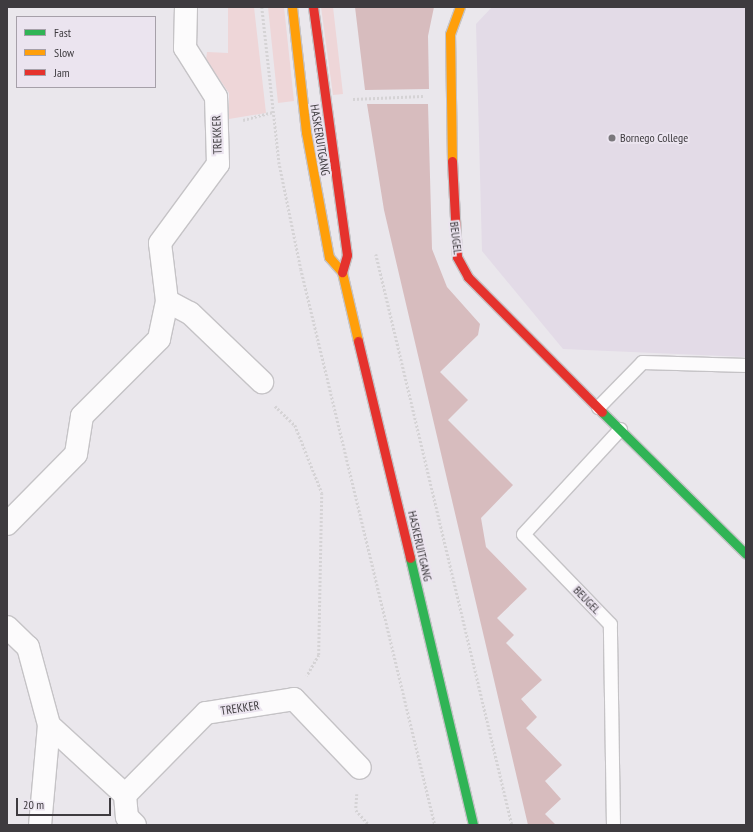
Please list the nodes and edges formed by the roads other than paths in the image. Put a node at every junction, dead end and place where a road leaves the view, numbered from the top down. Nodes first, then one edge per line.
1 (186, 7) edge
2 (292, 7) edge
3 (313, 7) edge
4 (460, 7) edge
5 (342, 272) junction
6 (167, 301) junction
7 (746, 365) edge
8 (262, 382) road end
9 (598, 407) junction
10 (620, 429) junction
11 (7, 524) edge
12 (746, 554) edge
13 (7, 627) edge
14 (49, 725) junction
15 (360, 768) road end
16 (125, 795) junction
17 (40, 825) edge
18 (135, 825) edge
19 (473, 825) edge
20 (613, 825) edge

1 - 6 street, TREKKER
2 - 5 main road, HASKERUITGANG
3 - 5 main road, HASKERUITGANG
4 - 9 main road, BEUGEL
5 - 19 main road, HASKERUITGANG
6 - 8 street
6 - 11 street, TREKKER
7 - 9 lane
9 - 10 main road, BEUGEL
10 - 12 main road, BEUGEL
10 - 20 lane, BEUGEL
13 - 14 street
14 - 16 street
14 - 17 street
15 - 16 street, TREKKER
16 - 18 street

